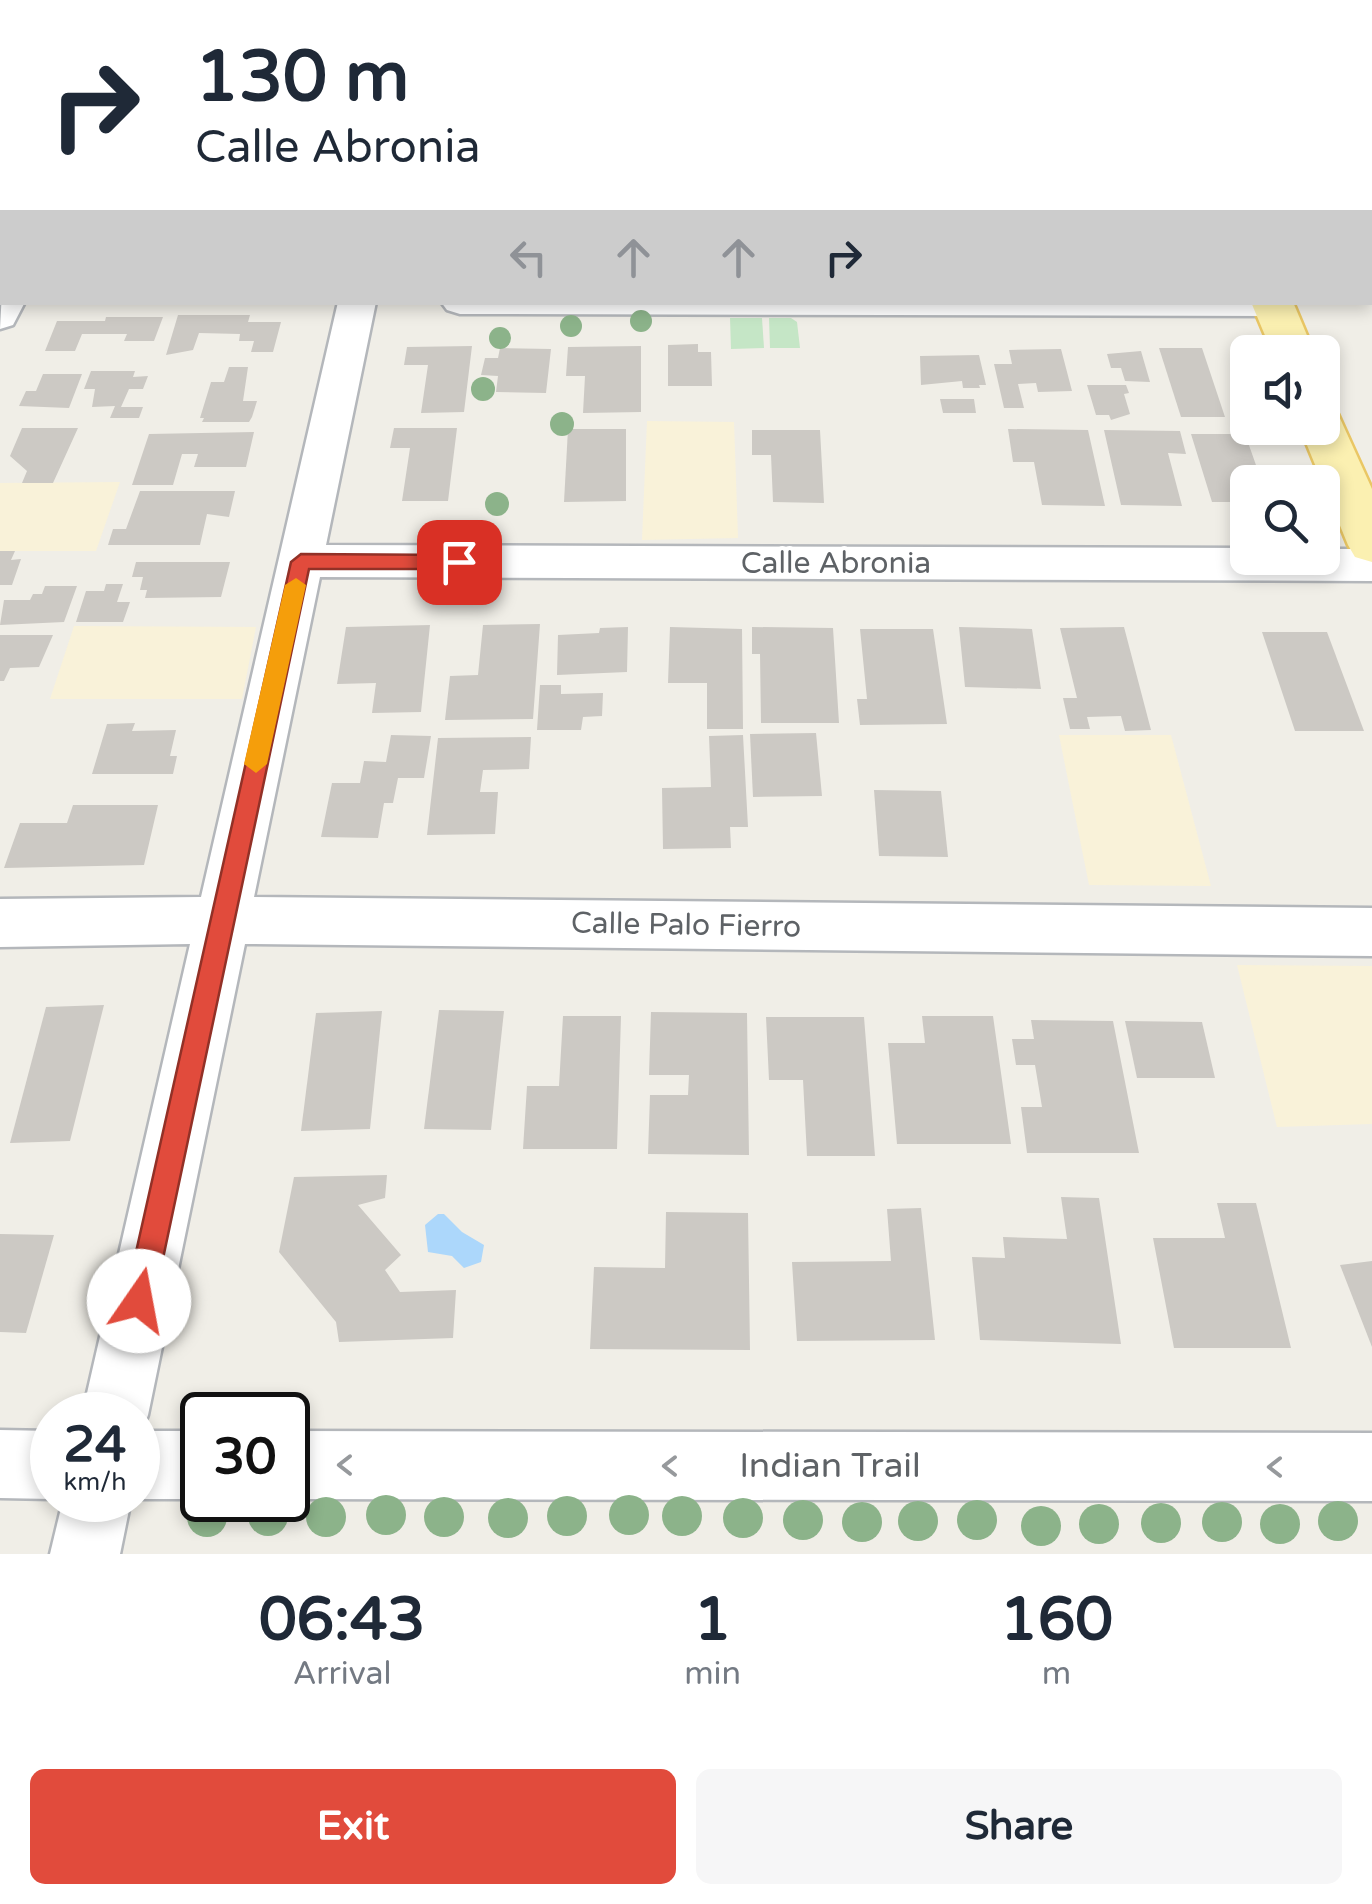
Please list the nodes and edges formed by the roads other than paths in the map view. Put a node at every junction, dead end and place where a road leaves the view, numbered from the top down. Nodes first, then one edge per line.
1 (356, 305) edge
2 (1273, 305) edge
3 (1286, 335) edge
4 (1330, 445) edge
5 (1372, 546) edge
6 (301, 562) junction
7 (1372, 565) edge
8 (220, 920) junction
9 (0, 923) edge
10 (1372, 932) edge
11 (120, 1392) edge
12 (0, 1464) edge
13 (30, 1465) edge
14 (310, 1465) edge
15 (1372, 1467) edge
16 (92, 1522) edge
17 (85, 1554) edge

1 - 6 street
2 - 3 main road
4 - 5 main road
6 - 7 street, Calle Abronia
6 - 8 street
8 - 9 street, Calle Palo Fierro
8 - 10 street, Calle Palo Fierro
8 - 11 street
12 - 13 street
15 -> 14 street, Indian Trail
16 - 17 street

